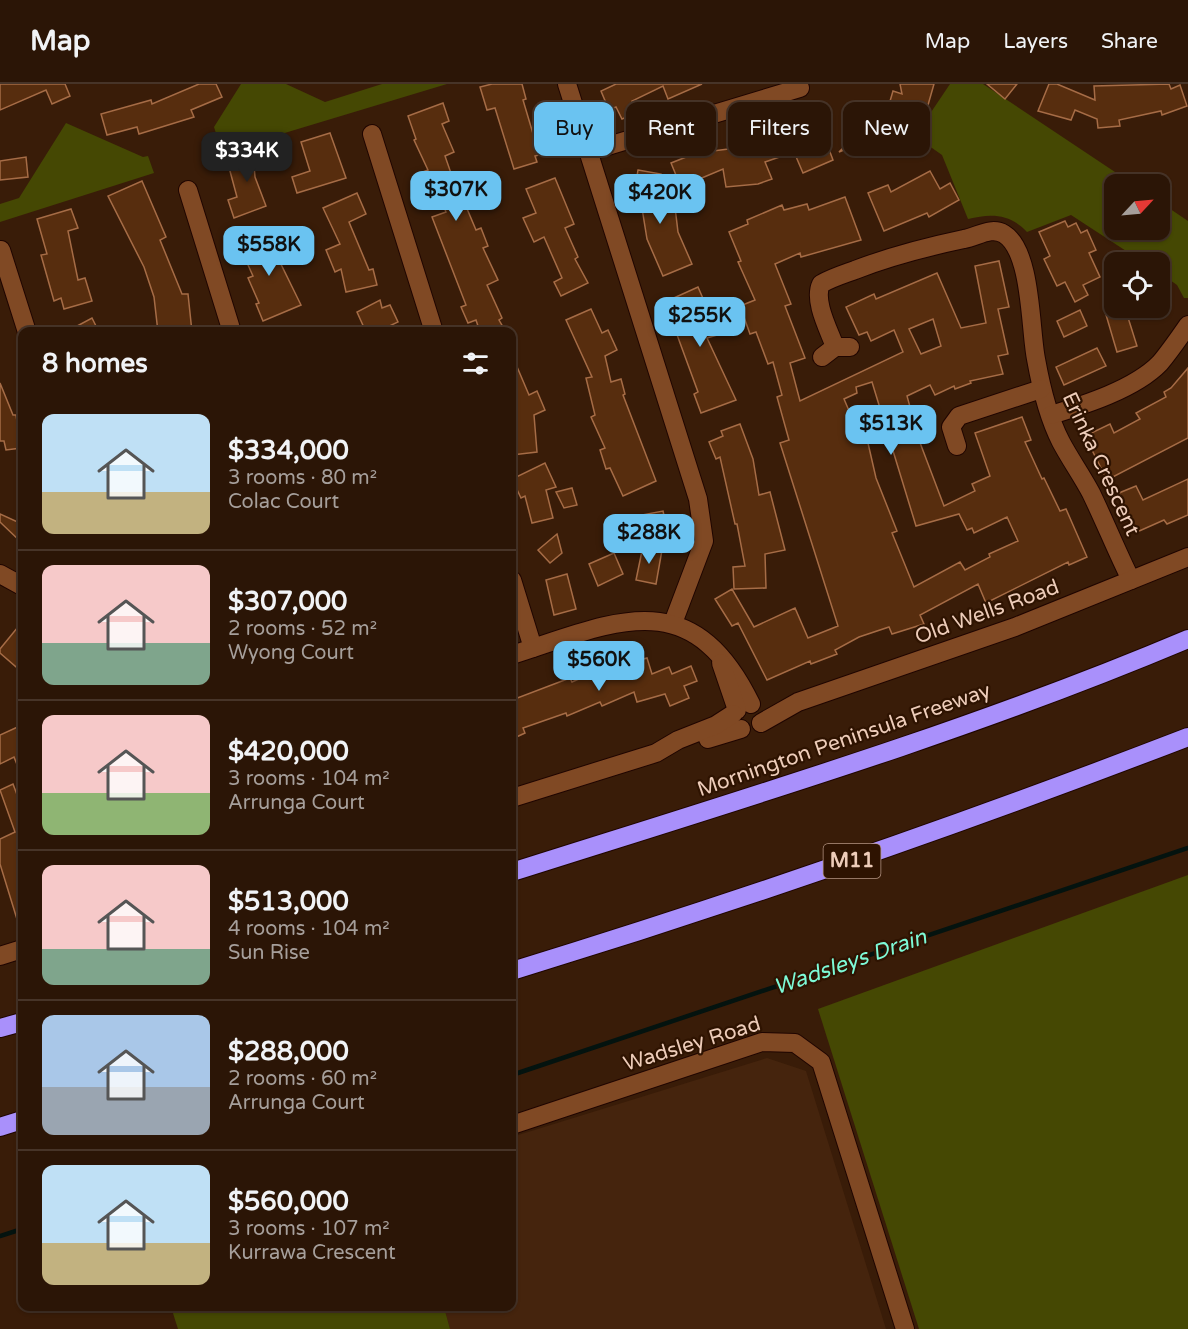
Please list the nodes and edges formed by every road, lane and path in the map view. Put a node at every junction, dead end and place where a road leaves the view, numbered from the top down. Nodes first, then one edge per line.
1 (567, 84) edge
2 (800, 88) dead end
3 (573, 102) edge
4 (372, 134) dead end
5 (614, 144) edge
6 (589, 156) edge
7 (188, 190) dead end
8 (2, 250) dead end
9 (1188, 325) edge
10 (25, 327) edge
11 (230, 327) edge
12 (432, 327) edge
13 (836, 350) dead end
14 (1041, 389) junction
15 (1051, 415) junction
16 (957, 446) dead end
17 (1188, 557) edge
18 (0, 574) edge
19 (1131, 580) junction
20 (18, 584) edge
21 (516, 594) edge
22 (673, 623) junction
23 (1188, 639) edge
24 (532, 648) junction
25 (516, 654) edge
26 (747, 714) junction
27 (1188, 737) edge
28 (516, 797) edge
29 (516, 871) edge
30 (18, 950) edge
31 (0, 956) edge
32 (516, 970) edge
33 (18, 1023) edge
34 (0, 1028) edge
35 (18, 1121) edge
36 (516, 1124) edge
37 (0, 1127) edge
38 (905, 1329) edge

1 - 3 street
2 - 5 street
4 - 12 street
6 - 22 street
7 - 11 street
8 - 10 street
9 - 15 street
13 - 14 street, Erinka Crescent
14 - 15 street, Erinka Crescent
14 - 16 street
15 - 19 street, Erinka Crescent
17 - 19 street, Old Wells Road
18 - 20 street
19 - 26 street, Old Wells Road
21 - 24 street
22 - 24 street
22 - 26 street
23 - 29 highway, Mornington Peninsula Freeway
24 - 25 street
26 - 28 street, Old Wells Road
27 - 32 highway, M11
30 - 31 street
33 - 34 highway
35 - 37 highway
36 - 38 street, Wadsley Road

